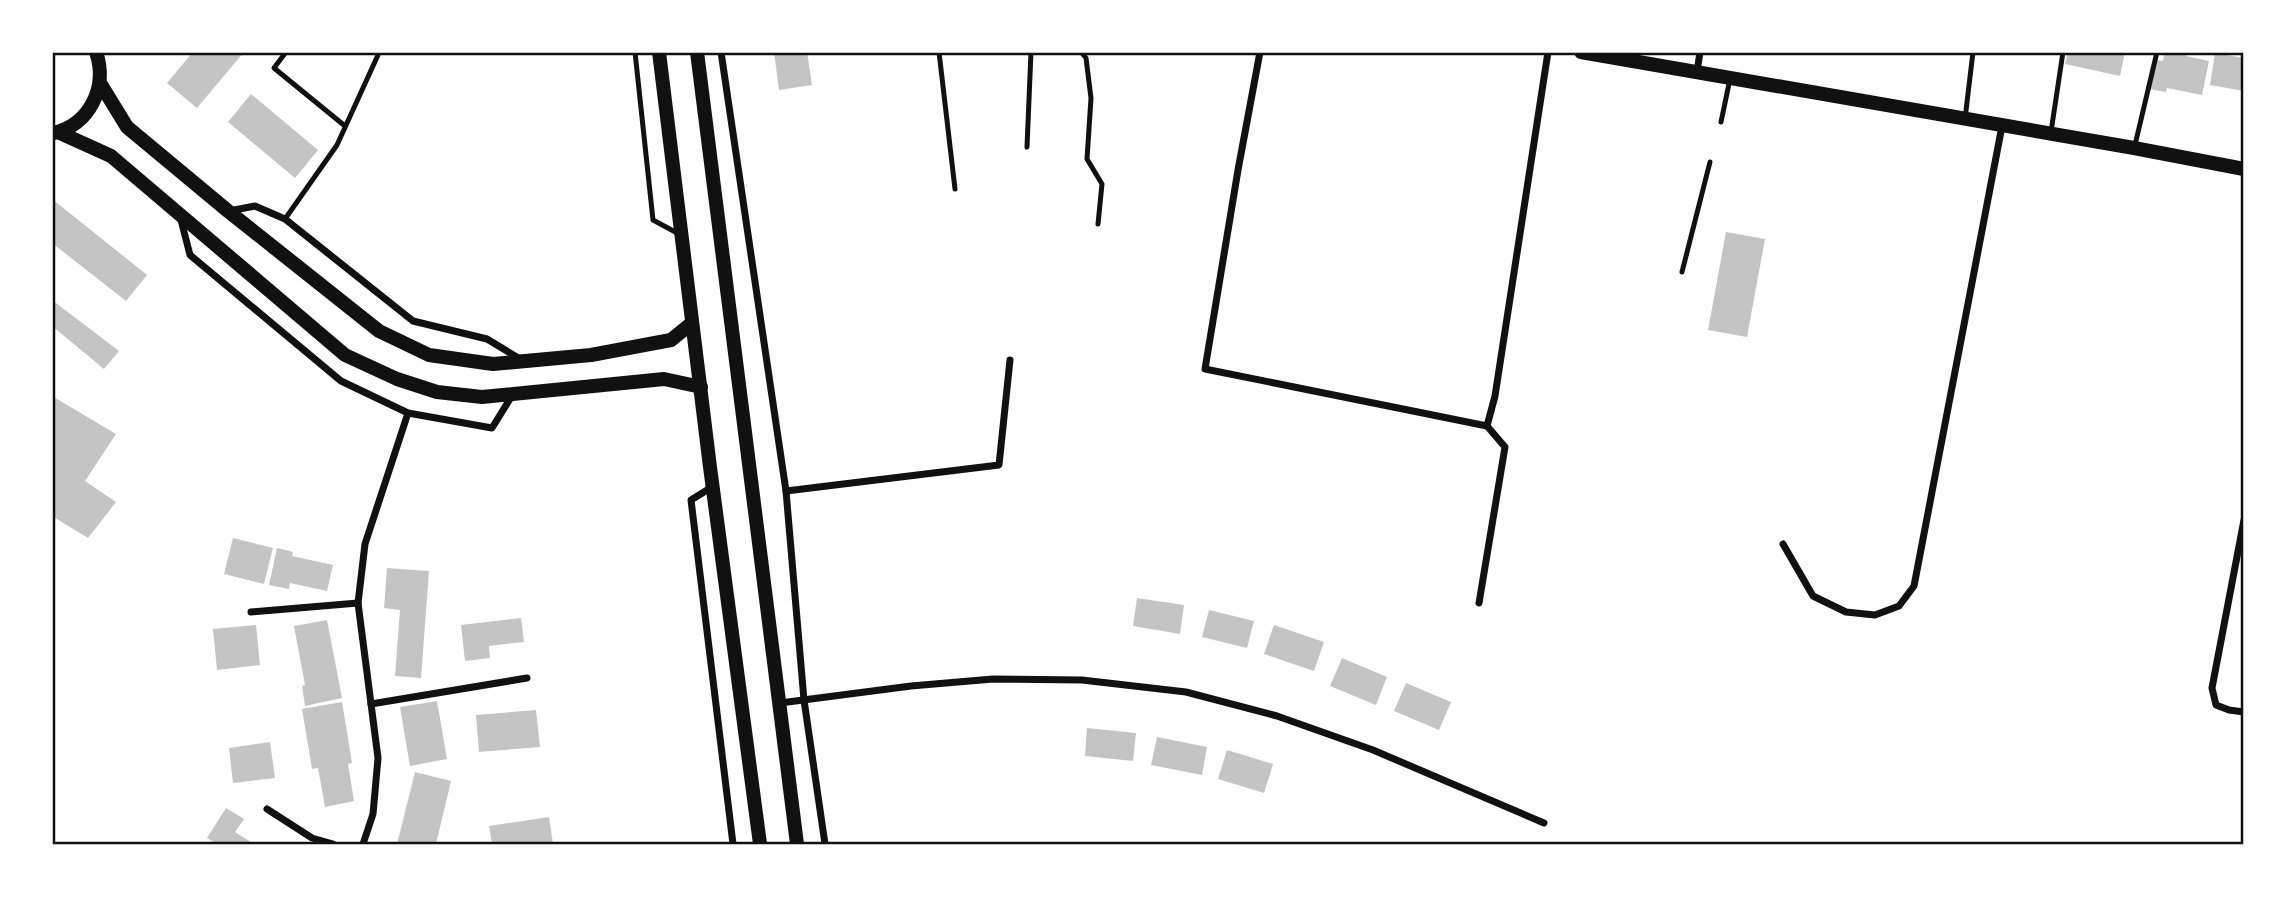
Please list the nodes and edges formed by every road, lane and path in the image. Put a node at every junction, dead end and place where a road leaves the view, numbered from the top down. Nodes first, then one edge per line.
1 (286, 52) edge
2 (375, 52) edge
3 (635, 52) edge
4 (659, 52) edge
5 (697, 52) edge
6 (722, 52) edge
7 (939, 52) edge
8 (1031, 52) edge
9 (1080, 52) edge
10 (1260, 52) edge
11 (1548, 52) edge
12 (1581, 52) edge
13 (1700, 52) edge
14 (1973, 52) edge
15 (2063, 52) edge
16 (2157, 52) edge
17 (98, 54) edge
18 (1697, 73) junction
19 (1730, 79) junction
20 (100, 83) junction
21 (1965, 120) junction
22 (1721, 122) dead end
23 (345, 126) junction
24 (2002, 126) junction
25 (55, 133) edge
26 (2050, 135) junction
27 (1027, 148) dead end
28 (2134, 148) junction
29 (1710, 162) dead end
30 (2244, 169) edge
31 (955, 189) dead end
32 (228, 211) junction
33 (180, 213) junction
34 (285, 219) junction
35 (1098, 224) dead end
36 (681, 235) junction
37 (1682, 272) dead end
38 (692, 323) junction
39 (1010, 360) dead end
40 (523, 361) junction
41 (701, 387) junction
42 (513, 394) junction
43 (408, 413) junction
44 (1487, 426) junction
45 (713, 487) junction
46 (786, 491) junction
47 (2244, 520) edge
48 (1783, 544) dead end
49 (358, 603) junction
50 (1479, 603) dead end
51 (251, 612) dead end
52 (527, 678) dead end
53 (804, 700) junction
54 (371, 704) junction
55 (780, 704) junction
56 (2244, 712) edge
57 (267, 808) dead end
58 (1544, 823) dead end
59 (333, 845) edge
60 (363, 845) edge
61 (733, 845) edge
62 (760, 845) edge
63 (797, 845) edge
64 (825, 845) edge

1 - 23 lane
2 - 23 lane
3 - 36 lane
4 - 36 main road
5 - 55 main road
6 - 46 street
7 - 31 lane
8 - 27 lane
9 - 35 lane
10 - 44 street
11 - 44 street
12 - 18 main road
13 - 18 street
14 - 21 lane
15 - 26 lane
16 - 28 lane
17 - 20 main road
18 - 19 main road
19 - 21 main road
19 - 22 lane
20 - 25 main road
20 - 32 main road
21 - 24 main road
23 - 34 lane
24 - 26 main road
24 - 48 street
25 - 33 main road
26 - 28 main road
28 - 30 main road
29 - 37 lane
32 - 34 street
32 - 40 main road
33 - 42 main road
33 - 43 street
34 - 40 street
36 - 38 main road
38 - 40 main road
38 - 41 main road
39 - 46 street
41 - 42 main road
41 - 45 main road
42 - 43 street
43 - 49 street
44 - 50 street
45 - 61 street
45 - 62 main road
46 - 53 street
47 - 56 street
49 - 51 street
49 - 54 street
52 - 54 street
53 - 55 street
53 - 58 street
53 - 64 street
54 - 60 street
55 - 63 main road
57 - 59 street

